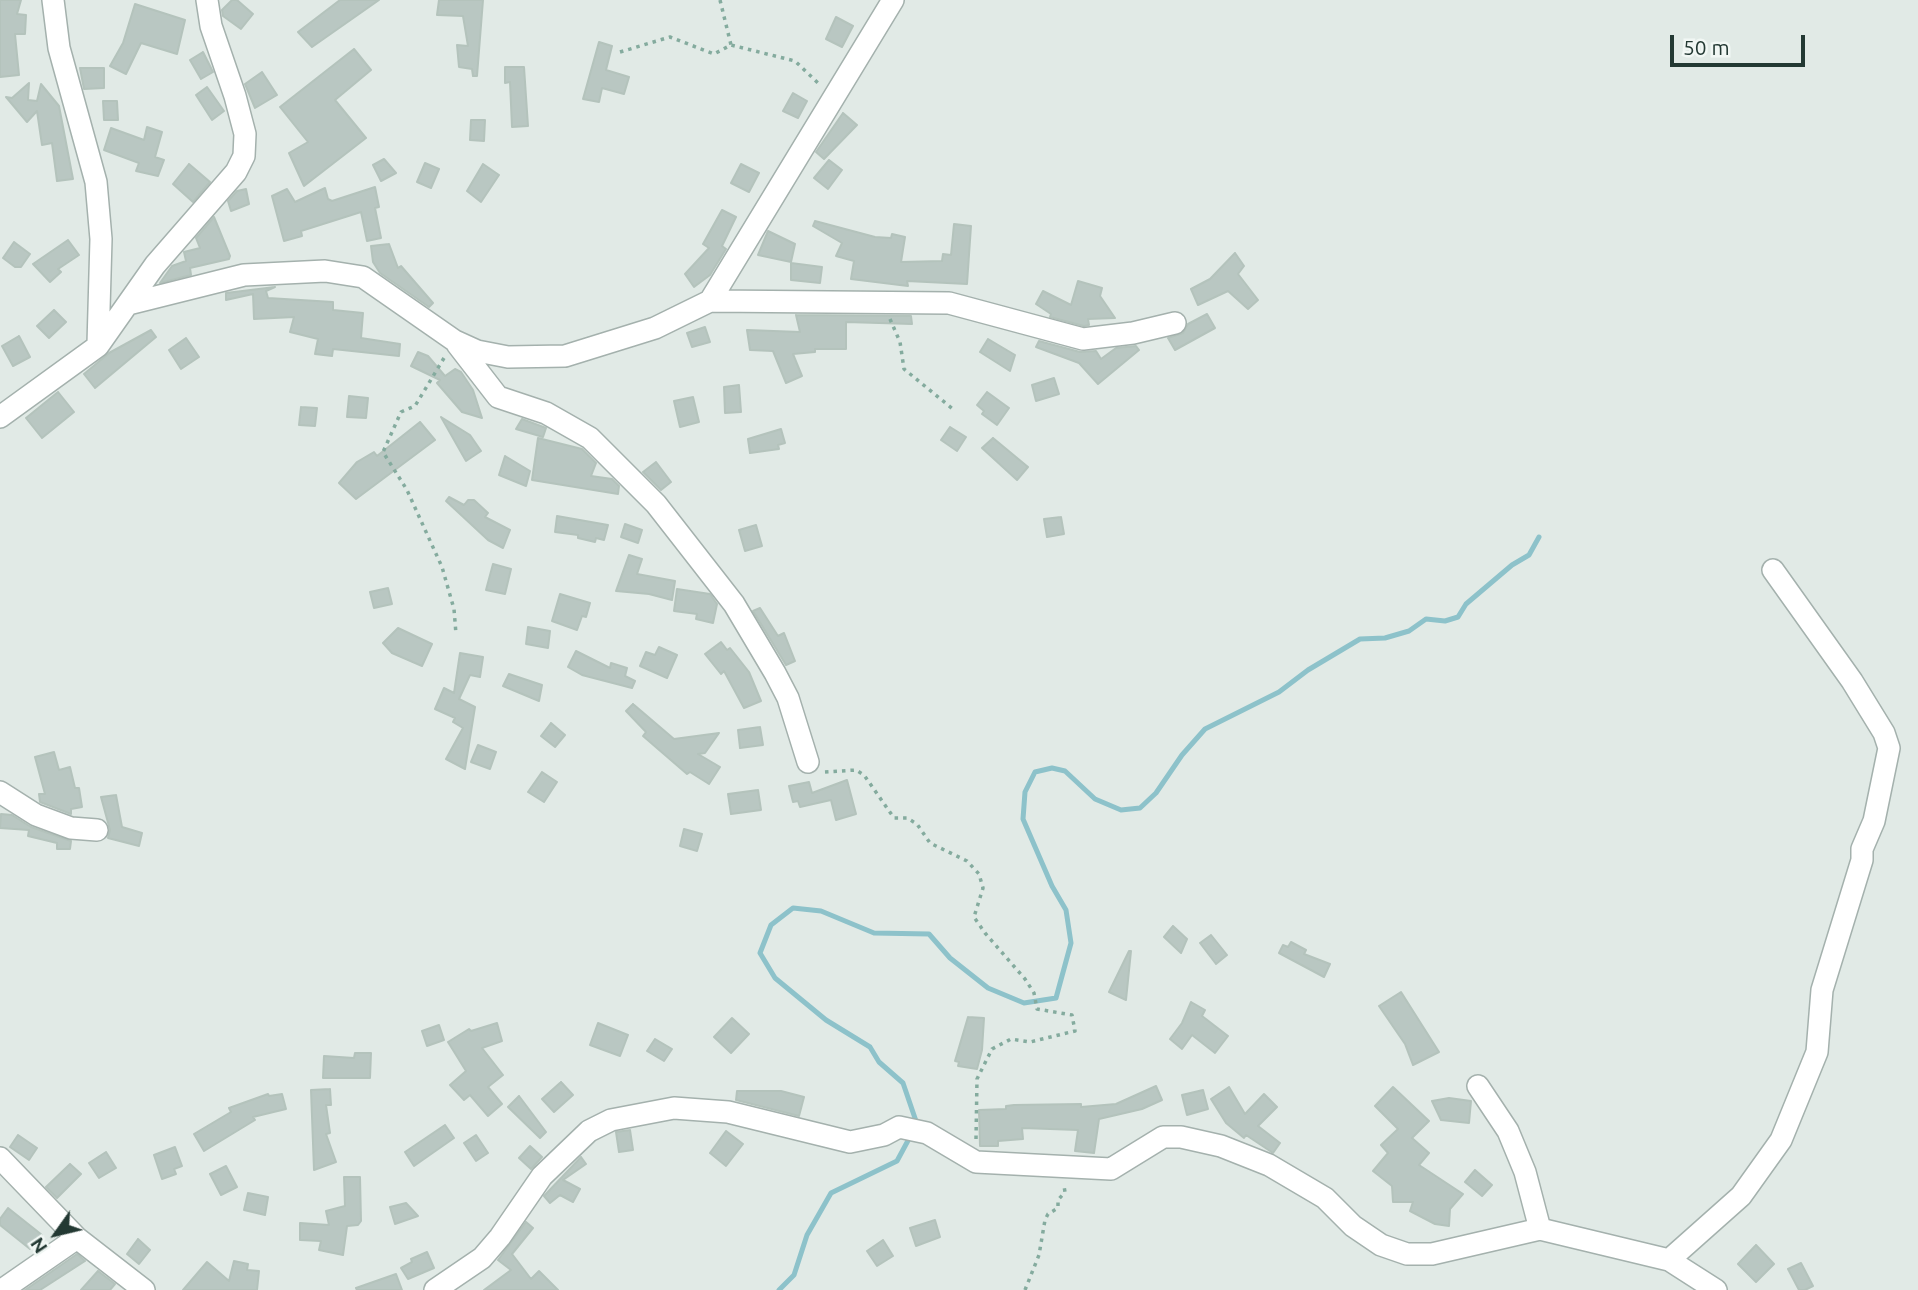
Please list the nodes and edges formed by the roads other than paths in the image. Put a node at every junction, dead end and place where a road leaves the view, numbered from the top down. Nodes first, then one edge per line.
1 (54, 0) edge
2 (207, 0) edge
3 (894, 0) edge
4 (710, 301) junction
5 (128, 304) junction
6 (1175, 323) dead end
7 (455, 341) junction
8 (98, 346) junction
9 (0, 417) edge
10 (1773, 570) dead end
11 (808, 762) road end
12 (0, 792) edge
13 (97, 830) dead end
14 (1478, 1086) dead end
15 (0, 1158) edge
16 (1540, 1229) junction
17 (77, 1238) junction
18 (1669, 1260) junction
19 (2, 1290) edge
20 (144, 1290) edge
21 (435, 1290) edge
22 (1716, 1290) edge

1 - 8 street
2 - 5 street
3 - 4 street
4 - 6 street
4 - 7 street
5 - 7 street
5 - 8 street
7 - 11 street
8 - 9 street
10 - 18 street
12 - 13 street
14 - 16 street
15 - 17 street
16 - 18 street
16 - 21 street
17 - 19 street
17 - 20 street
18 - 22 street

